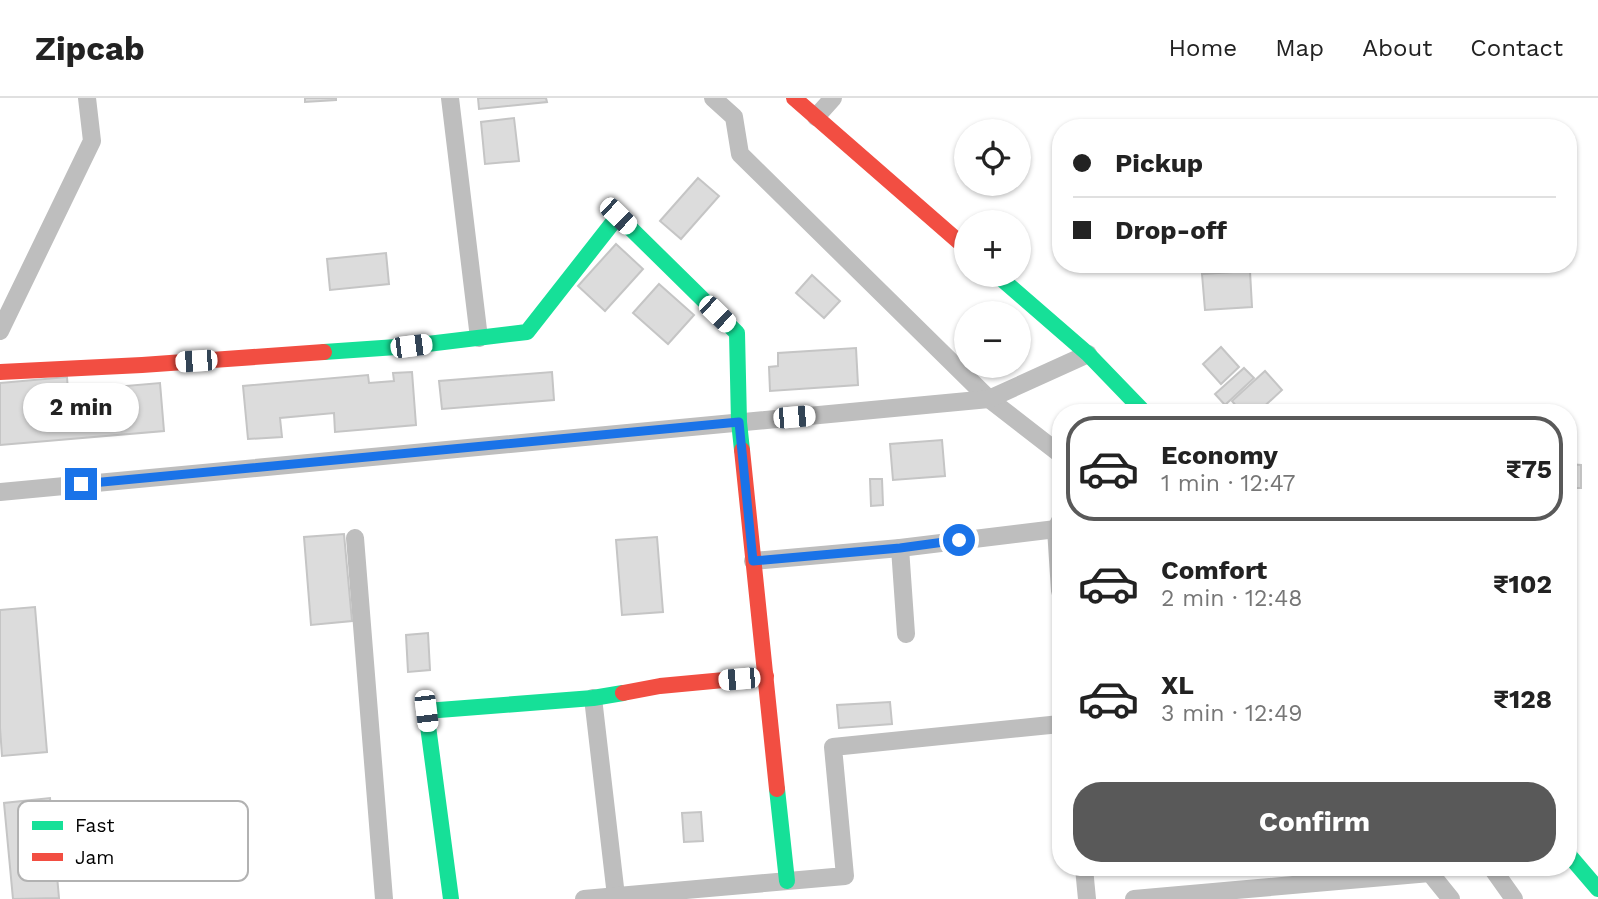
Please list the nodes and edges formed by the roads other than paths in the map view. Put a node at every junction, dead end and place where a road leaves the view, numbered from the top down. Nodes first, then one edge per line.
1 (87, 98) edge
2 (450, 98) edge
3 (713, 98) edge
4 (794, 98) edge
5 (833, 98) edge
6 (816, 117) junction
7 (954, 237) edge
8 (1011, 287) edge
9 (0, 331) edge
10 (480, 338) junction
11 (1088, 354) junction
12 (0, 372) edge
13 (989, 400) junction
14 (1136, 404) edge
15 (739, 422) junction
16 (1052, 448) edge
17 (0, 492) edge
18 (1052, 526) edge
19 (355, 538) dead end
20 (900, 548) junction
21 (753, 561) junction
22 (905, 634) dead end
23 (765, 676) junction
24 (593, 698) junction
25 (1052, 725) edge
26 (1577, 864) edge
27 (1085, 876) edge
28 (1400, 876) edge
29 (1432, 876) edge
30 (1498, 876) edge
31 (787, 881) junction
32 (1598, 889) edge
33 (617, 896) junction
34 (1188, 897) edge
35 (384, 899) edge
36 (451, 899) edge
37 (584, 899) edge
38 (1087, 899) edge
39 (1135, 899) edge
40 (1451, 899) edge
41 (1514, 899) edge

1 - 9 street
2 - 10 street
3 - 13 street
4 - 6 street
5 - 6 street
6 - 7 street
8 - 11 street
10 - 12 street
10 - 15 street
11 - 13 street
11 - 14 street
13 - 15 street
13 - 16 street
15 - 17 street
15 - 21 street
18 - 20 street
19 - 35 street
20 - 21 street
20 - 22 street
21 - 23 street
23 - 24 street
23 - 31 street
24 - 33 street
24 - 36 street
25 - 31 street
26 - 32 street
27 - 38 street
28 - 34 street
29 - 40 street
30 - 41 street
31 - 33 street
33 - 37 street
34 - 39 street

